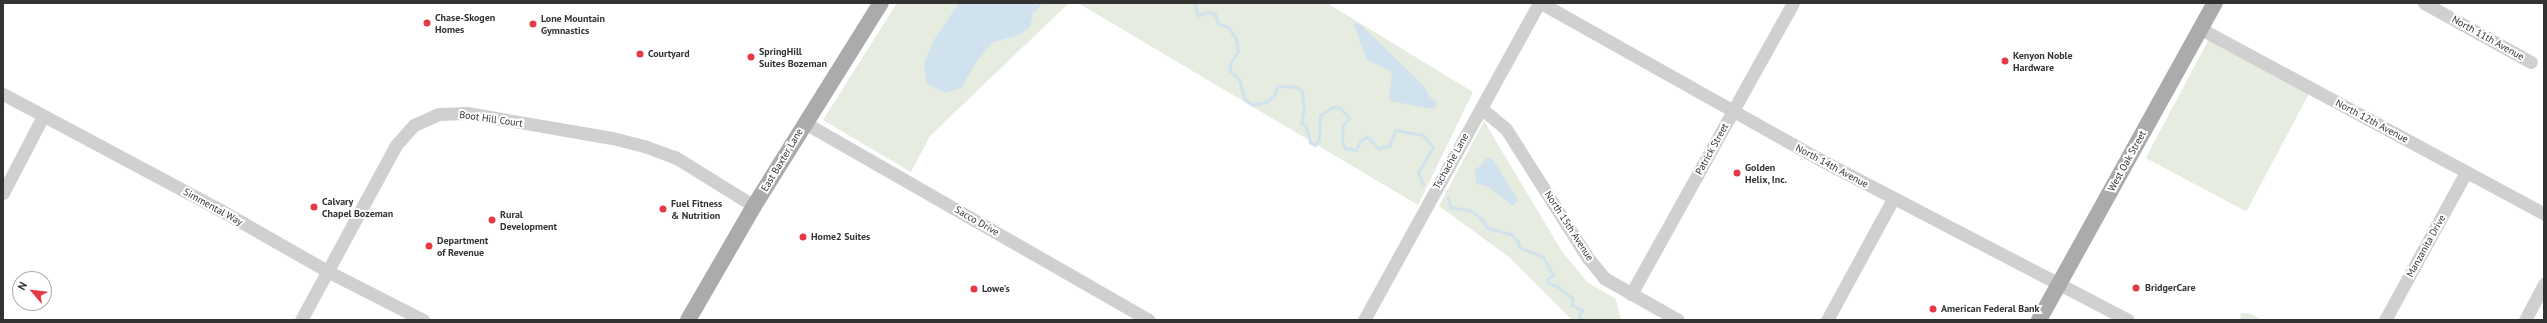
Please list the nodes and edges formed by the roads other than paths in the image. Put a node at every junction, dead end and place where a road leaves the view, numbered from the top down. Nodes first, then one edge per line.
1 (881, 3) edge
2 (1540, 3) edge
3 (1793, 3) edge
4 (2215, 3) edge
5 (2424, 3) edge
6 (2201, 29) junction
7 (2531, 62) dead end
8 (3, 94) edge
9 (1481, 108) junction
10 (1733, 111) junction
11 (43, 116) junction
12 (805, 123) junction
13 (2466, 172) junction
14 (3, 193) edge
15 (1893, 199) junction
16 (754, 206) junction
17 (2544, 214) edge
18 (327, 271) junction
19 (2059, 283) junction
20 (2544, 284) edge
21 (1631, 294) junction
22 (301, 320) edge
23 (423, 320) edge
24 (688, 320) edge
25 (1149, 320) edge
26 (1364, 320) edge
27 (1678, 320) edge
28 (1826, 320) edge
29 (2039, 320) edge
30 (2128, 320) edge
31 (2385, 320) edge
32 (2525, 320) edge

1 - 12 main road, East Baxter Lane
2 - 9 street, Tschache Lane
2 - 10 street, North 14th Avenue
3 - 10 street, Patrick Street
4 - 6 main road, West Oak Street
5 - 7 street, North 11th Avenue
6 - 13 street, North 12th Avenue
6 - 19 main road, West Oak Street
8 - 11 street, Simmental Way
9 - 21 street, North 15th Avenue
9 - 26 street, Tschache Lane
10 - 15 street, North 14th Avenue
10 - 21 street, Patrick Street
11 - 14 street
11 - 18 street, Simmental Way
12 - 16 main road, East Baxter Lane
12 - 25 street, Sacco Drive
13 - 17 street, North 12th Avenue
13 - 31 street, Manzanita Drive
15 - 19 street, North 14th Avenue
15 - 28 street
16 - 18 street, Boot Hill Court
16 - 24 main road, East Baxter Lane
18 - 22 street, Boot Hill Court
18 - 23 street, Simmental Way
19 - 29 main road, West Oak Street
19 - 30 street, North 14th Avenue
20 - 32 street
21 - 27 street, North 15th Avenue

